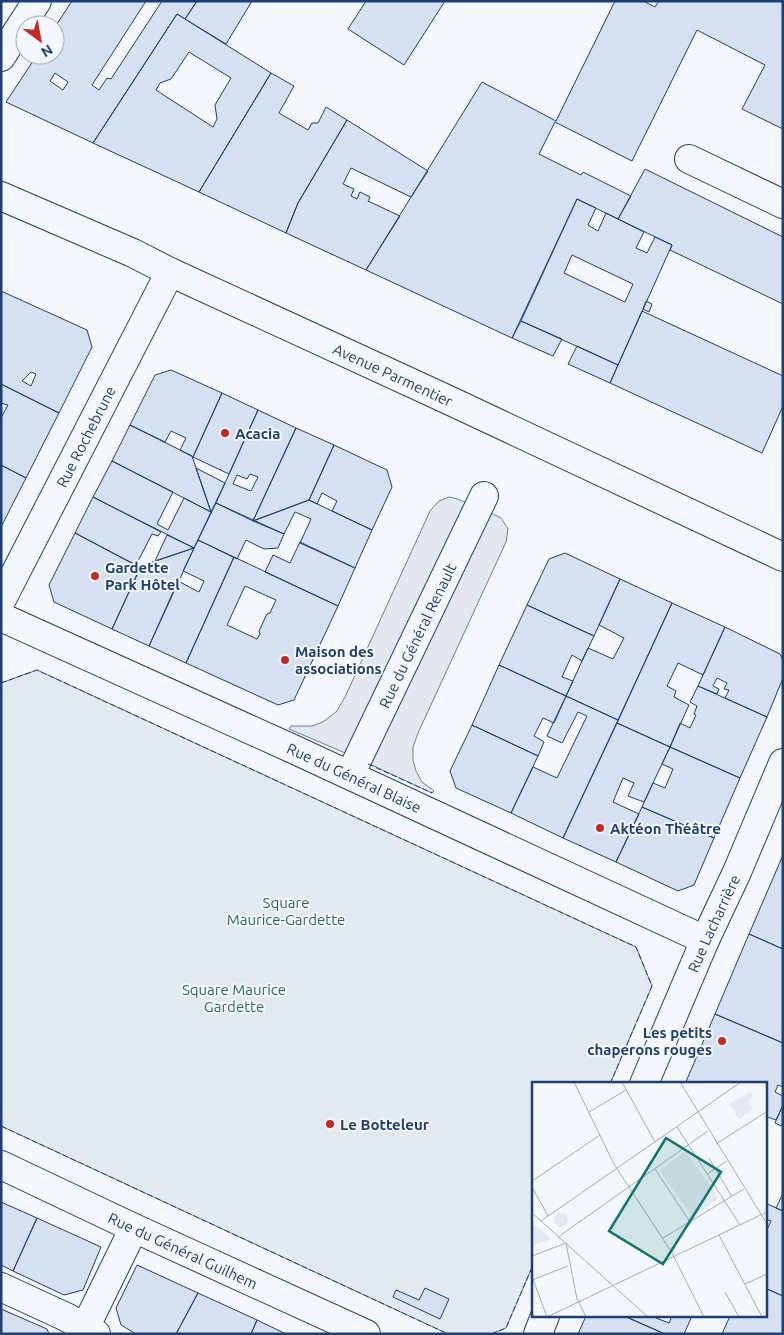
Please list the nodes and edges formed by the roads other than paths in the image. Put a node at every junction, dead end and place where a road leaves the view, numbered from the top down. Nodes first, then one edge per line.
1 (37, 1) edge
2 (1, 57) edge
3 (689, 159) dead end
4 (1, 196) edge
5 (783, 204) edge
6 (170, 272) junction
7 (484, 496) dead end
8 (783, 557) edge
9 (1, 602) edge
10 (1, 617) edge
11 (783, 763) edge
12 (350, 775) junction
13 (705, 940) junction
14 (645, 1082) edge
15 (1, 1164) edge
16 (134, 1228) junction
17 (1, 1287) edge
18 (544, 1318) edge
19 (87, 1332) edge
20 (366, 1334) edge
21 (538, 1334) edge

1 - 2 street
3 - 5 street
4 - 6 street, Avenue Parmentier
6 - 8 street, Avenue Parmentier
6 - 9 street, Rue Rochebrune
7 - 12 street, Rue du Général Renault
10 - 12 street, Rue du Général Blaise
11 - 13 street, Rue Lacharrière
12 - 13 street, Rue du Général Blaise
13 - 14 street, Rue Lacharrière
15 - 16 street, Rue du Général Guilhem
16 - 19 street
16 - 20 street, Rue du Général Guilhem
17 - 19 street
18 - 21 street

